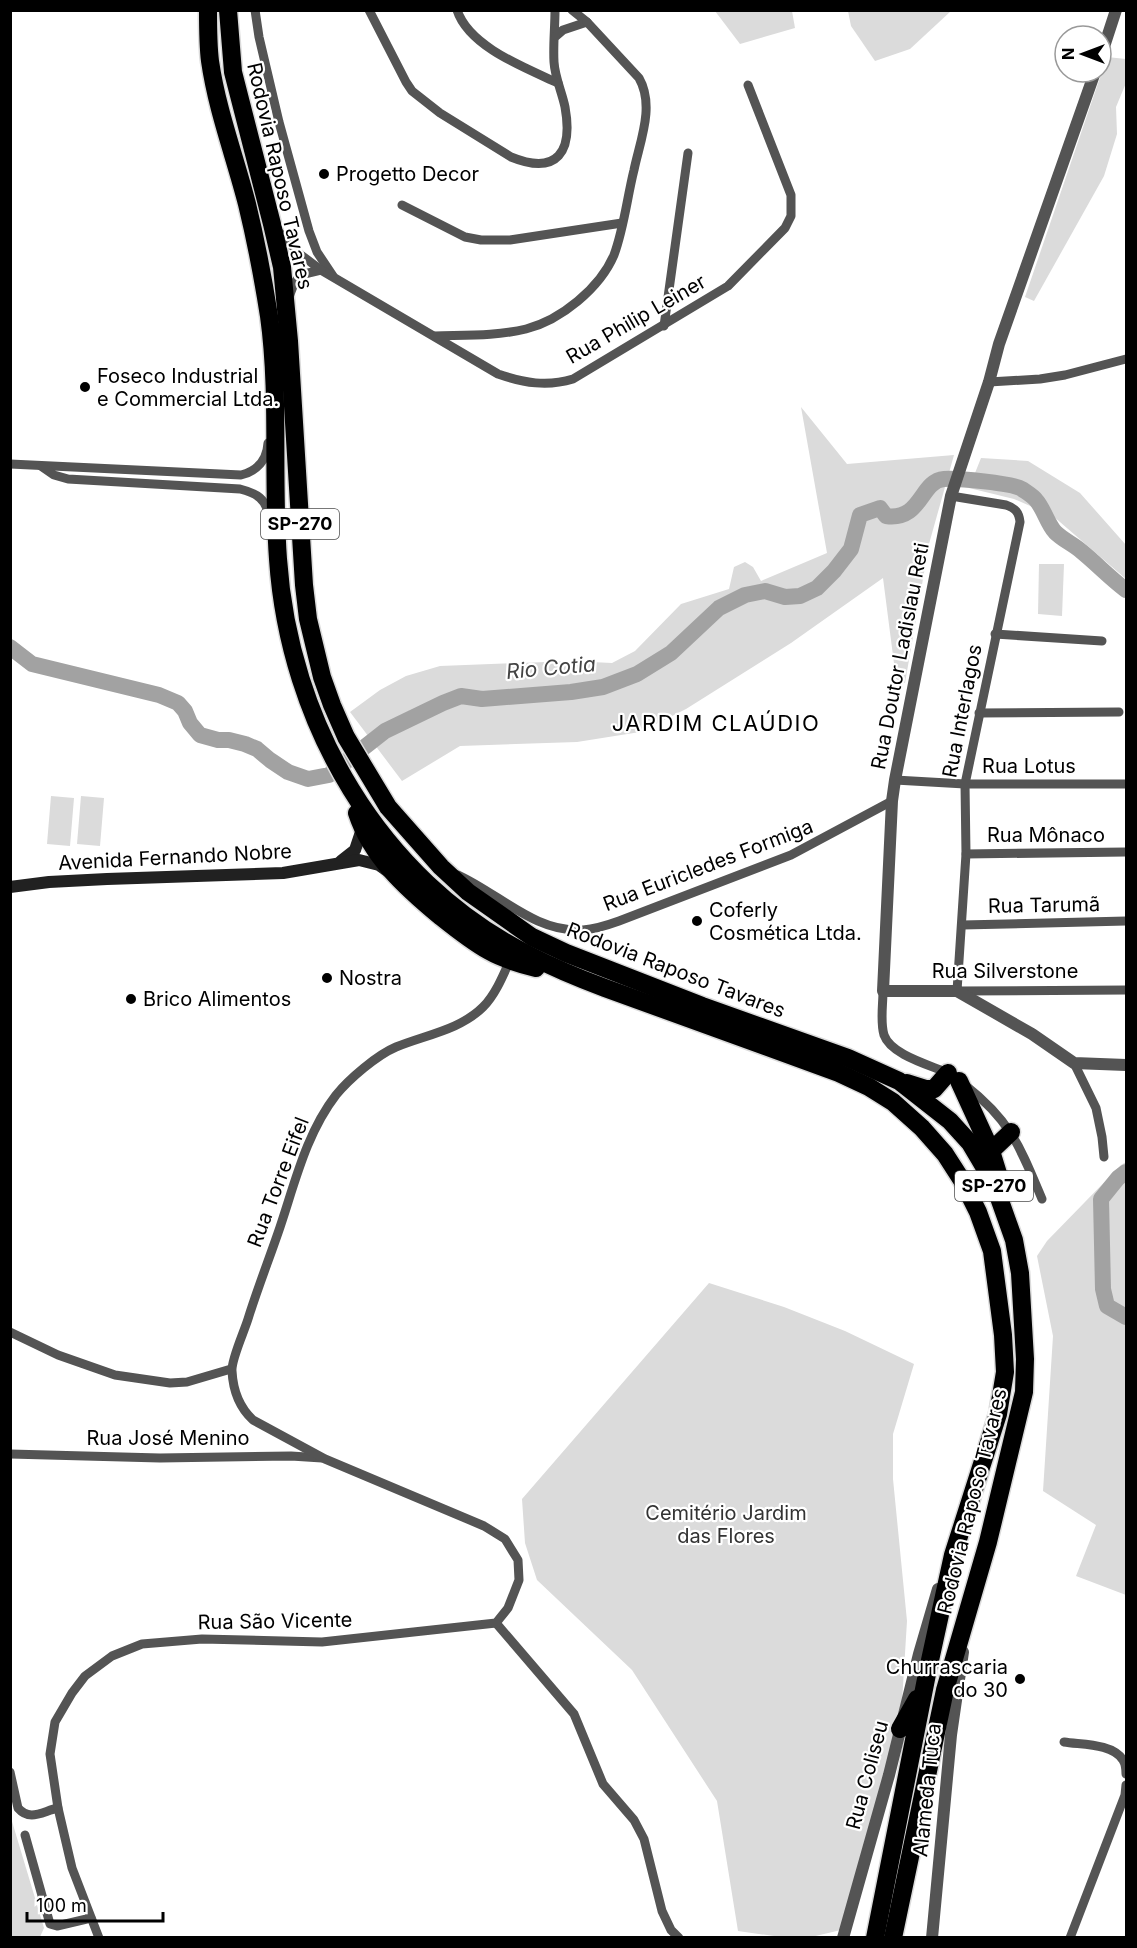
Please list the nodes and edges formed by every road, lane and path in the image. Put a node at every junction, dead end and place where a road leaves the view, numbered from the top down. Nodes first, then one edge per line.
1 (208, 10) edge
2 (228, 10) edge
3 (255, 10) edge
4 (369, 10) edge
5 (458, 10) edge
6 (555, 10) edge
7 (572, 10) edge
8 (587, 22) junction
9 (556, 36) junction
10 (558, 83) junction
11 (1091, 84) edge
12 (748, 85) dead end
13 (688, 153) dead end
14 (402, 205) dead end
15 (622, 223) junction
16 (272, 224) junction
17 (321, 270) junction
18 (334, 278) junction
19 (286, 305) junction
20 (664, 326) junction
21 (435, 336) junction
22 (272, 340) junction
23 (1126, 359) edge
24 (989, 382) junction
25 (10, 464) edge
26 (39, 465) junction
27 (79, 466) junction
28 (78, 481) junction
29 (952, 492) junction
30 (285, 617) junction
31 (995, 634) junction
32 (1102, 641) dead end
33 (1119, 712) dead end
34 (979, 713) junction
35 (896, 780) junction
36 (964, 784) junction
37 (1126, 784) edge
38 (350, 788) junction
39 (892, 801) junction
40 (362, 829) junction
41 (1126, 852) edge
42 (966, 854) junction
43 (340, 862) junction
44 (441, 867) junction
45 (395, 876) junction
46 (10, 887) edge
47 (1126, 921) edge
48 (962, 925) junction
49 (510, 960) junction
50 (569, 974) junction
51 (1126, 990) edge
52 (883, 991) junction
53 (957, 991) junction
54 (1074, 1063) junction
55 (1126, 1065) edge
56 (954, 1077) junction
57 (899, 1081) junction
58 (1011, 1132) junction
59 (991, 1152) junction
60 (1104, 1157) dead end
61 (1042, 1199) dead end
62 (1014, 1240) junction
63 (10, 1332) edge
64 (231, 1369) junction
65 (10, 1454) edge
66 (325, 1459) junction
67 (953, 1555) junction
68 (969, 1611) junction
69 (496, 1623) junction
70 (925, 1685) junction
71 (900, 1729) junction
72 (1064, 1742) dead end
73 (10, 1772) edge
74 (1126, 1774) edge
75 (1126, 1785) edge
76 (58, 1808) junction
77 (25, 1835) dead end
78 (91, 1918) junction
79 (842, 1937) edge
80 (99, 1938) edge
81 (679, 1938) edge
82 (875, 1938) edge
83 (893, 1938) edge
84 (932, 1938) edge
85 (1070, 1938) edge

1 - 22 highway, Rodovia Raposo Tavares / SP-270
2 - 16 highway, Rodovia Raposo Tavares / SP-270
3 - 18 street
4 - 10 street
5 - 10 street
6 - 9 street
7 - 8 street
8 - 9 street
8 - 15 street
9 - 10 street
11 - 24 street, Rua Doutor Ladislau Reti
12 - 20 street, Rua Philip Leiner
13 - 20 street
14 - 15 street
15 - 21 street
16 - 17 street, Rua Philip Leiner
16 - 19 highway, Rodovia Raposo Tavares / SP-270
17 - 18 street, Rua Philip Leiner
17 - 19 street
18 - 21 street, Rua Philip Leiner
19 - 44 highway, Rodovia Raposo Tavares / SP-270
20 - 21 street, Rua Philip Leiner
22 - 27 street
22 - 30 highway, Rodovia Raposo Tavares / SP-270
23 - 24 street
24 - 29 street, Rua Doutor Ladislau Reti
25 - 26 street
26 - 27 street
26 - 28 street
27 - 28 street
28 - 30 street
29 - 31 street, Rua Interlagos
29 - 35 street, Rua Doutor Ladislau Reti
30 - 38 highway, Rodovia Raposo Tavares / SP-270
31 - 32 street
31 - 34 street, Rua Interlagos
33 - 34 street
34 - 36 street, Rua Interlagos
35 - 36 street, Rua Lotus
35 - 39 street, Rua Doutor Ladislau Reti
36 - 37 street, Rua Lotus
36 - 42 street, Rua Interlagos
38 - 40 highway
38 - 50 highway, Rodovia Raposo Tavares / SP-270
39 - 44 street, Rua Euricledes Formiga
39 - 52 street, Rua Doutor Ladislau Reti
40 - 43 main road
40 - 45 highway
41 - 42 street, Rua Mônaco
42 - 48 street, Rua Interlagos
43 - 45 main road, Avenida Fernando Nobre
43 - 46 main road, Avenida Fernando Nobre
44 - 57 highway, Rodovia Raposo Tavares / SP-270
45 - 49 highway
47 - 48 street, Rua Tarumã
48 - 53 street, Rua Interlagos
49 - 50 highway
49 - 64 street, Rua Torre Eifel
50 - 67 highway, Rodovia Raposo Tavares / SP-270
51 - 53 street, Rua Silverstone
52 - 53 street, Rua Silverstone
52 - 56 street, Rua Doutor Ladislau Reti
53 - 54 street
54 - 55 street
54 - 60 street
56 - 57 highway
56 - 58 street, Rua Doutor Ladislau Reti
56 - 59 highway
57 - 62 highway, Rodovia Raposo Tavares / SP-270
58 - 59 highway
58 - 61 street, Rua Doutor Ladislau Reti
59 - 62 highway
62 - 68 highway, Rodovia Raposo Tavares / SP-270
63 - 64 street
64 - 66 street
65 - 66 street, Rua José Menino
66 - 69 street
67 - 70 highway, Rodovia Raposo Tavares / SP-270
67 - 71 street, Rua Coliseu
68 - 83 highway, Rodovia Raposo Tavares / SP-270
68 - 84 street, Alameda Tuca
69 - 76 street, Rua São Vicente
69 - 81 street
70 - 71 highway
70 - 82 highway, Rodovia Raposo Tavares / SP-270
71 - 79 street, Rua Coliseu
72 - 74 street
73 - 76 street
75 - 85 street
76 - 78 street, Rua São Vicente
77 - 78 street
78 - 80 street, Rua São Vicente

